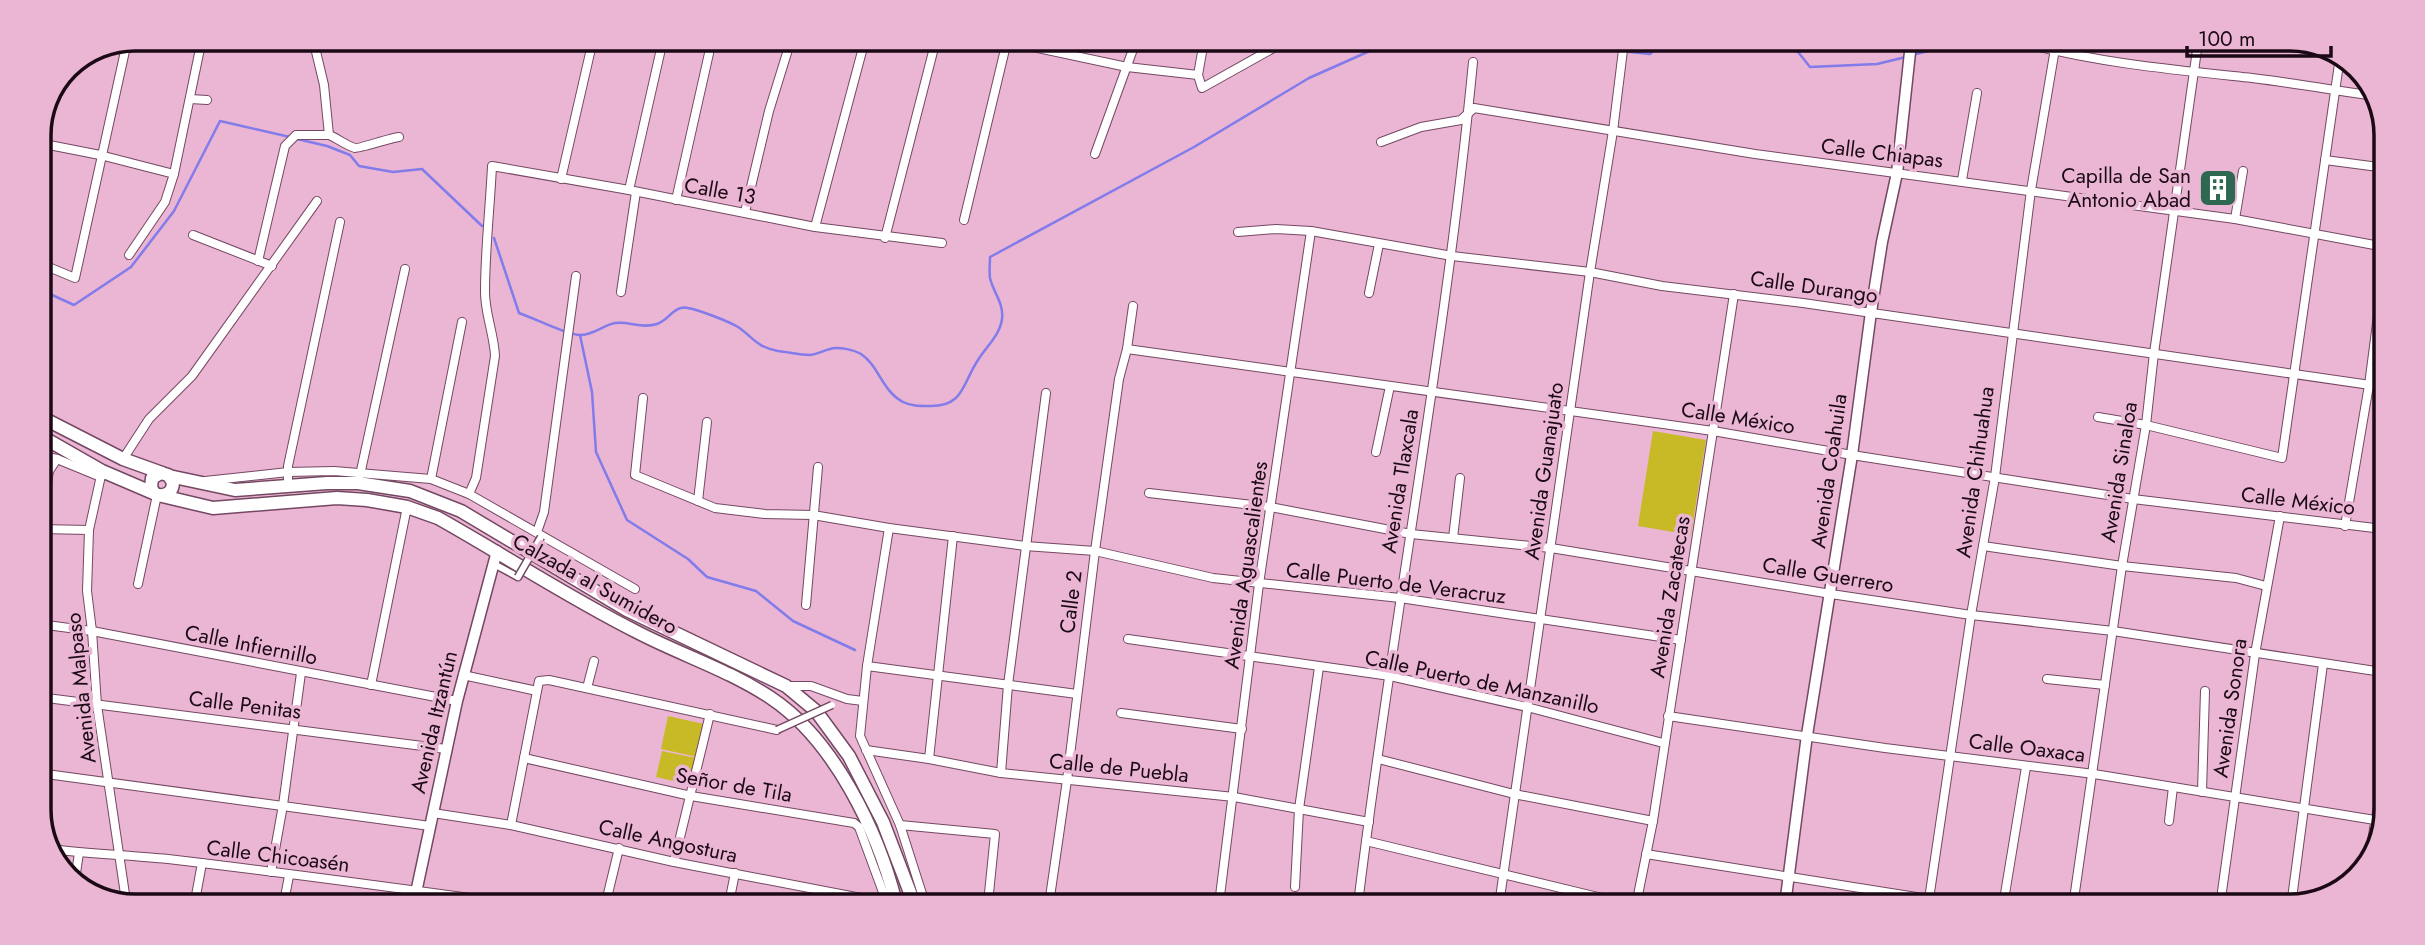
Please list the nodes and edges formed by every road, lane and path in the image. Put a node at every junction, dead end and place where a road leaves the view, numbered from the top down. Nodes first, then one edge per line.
1 (200, 51) edge
2 (316, 51) edge
3 (590, 51) edge
4 (661, 51) edge
5 (710, 51) edge
6 (788, 51) edge
7 (862, 51) edge
8 (933, 51) edge
9 (1004, 51) edge
10 (1053, 51) edge
11 (1133, 51) edge
12 (1202, 51) edge
13 (1268, 51) edge
14 (1623, 51) edge
15 (1909, 51) edge
16 (2054, 51) edge
17 (2076, 51) edge
18 (2197, 51) edge
19 (125, 52) edge
20 (1473, 62) dead end
21 (2339, 66) edge
22 (1127, 67) junction
23 (2194, 73) junction
24 (1198, 75) junction
25 (2335, 90) junction
26 (1977, 93) dead end
27 (2364, 94) edge
28 (190, 99) junction
29 (207, 100) dead end
30 (1468, 114) junction
31 (1613, 131) junction
32 (329, 135) junction
33 (399, 137) dead end
34 (1381, 142) dead end
35 (51, 145) edge
36 (1095, 154) dead end
37 (100, 155) junction
38 (2325, 160) junction
39 (2374, 166) edge
40 (2243, 171) dead end
41 (1897, 173) junction
42 (174, 174) junction
43 (561, 179) junction
44 (1962, 180) junction
45 (2031, 190) junction
46 (633, 191) junction
47 (676, 200) junction
48 (317, 201) dead end
49 (745, 212) junction
50 (2174, 213) junction
51 (964, 219) dead end
52 (2235, 219) junction
53 (340, 222) dead end
54 (815, 227) junction
55 (1311, 231) junction
56 (1238, 232) dead end
57 (2315, 233) junction
58 (193, 235) dead end
59 (885, 238) junction
60 (942, 243) dead end
61 (1379, 244) junction
62 (2374, 245) edge
63 (129, 255) dead end
64 (1452, 256) junction
65 (258, 261) junction
66 (272, 266) junction
67 (51, 268) edge
68 (405, 269) dead end
69 (1590, 272) junction
70 (576, 276) dead end
71 (621, 292) dead end
72 (1369, 293) dead end
73 (1734, 294) junction
74 (1133, 306) dead end
75 (1871, 312) junction
76 (462, 322) dead end
77 (2012, 332) junction
78 (2374, 346) edge
79 (1127, 349) junction
80 (2154, 353) junction
81 (1291, 372) junction
82 (2295, 373) junction
83 (2369, 385) junction
84 (1390, 386) junction
85 (2374, 386) edge
86 (1432, 392) junction
87 (1046, 393) dead end
88 (643, 398) dead end
89 (1571, 411) junction
90 (2098, 417) dead end
91 (51, 422) edge
92 (707, 422) dead end
93 (2146, 425) junction
94 (1713, 431) junction
95 (51, 442) edge
96 (1376, 452) dead end
97 (1852, 455) junction
98 (51, 458) edge
99 (57, 459) junction
100 (123, 459) junction
101 (818, 467) dead end
102 (51, 469) edge
103 (288, 472) junction
104 (102, 474) junction
105 (165, 474) junction
106 (1995, 477) junction
107 (359, 478) junction
108 (1460, 478) dead end
109 (431, 479) junction
110 (196, 483) junction
111 (288, 486) junction
112 (1149, 493) dead end
113 (469, 494) junction
114 (157, 495) junction
115 (2133, 499) junction
116 (698, 501) junction
117 (407, 507) junction
118 (1270, 507) junction
119 (813, 515) junction
120 (2280, 516) junction
121 (2345, 526) junction
122 (890, 528) junction
123 (2374, 528) edge
124 (51, 529) edge
125 (89, 530) junction
126 (1410, 534) junction
127 (540, 535) junction
128 (953, 536) junction
129 (1453, 538) junction
130 (1025, 546) junction
131 (1983, 546) junction
132 (1551, 548) junction
133 (1095, 551) junction
134 (495, 558) junction
135 (2122, 566) junction
136 (1692, 570) junction
137 (138, 584) dead end
138 (1259, 584) junction
139 (2266, 586) junction
140 (635, 589) dead end
141 (1831, 594) junction
142 (1400, 598) junction
143 (806, 605) dead end
144 (1971, 615) junction
145 (1540, 619) junction
146 (51, 626) edge
147 (92, 631) junction
148 (2113, 631) junction
149 (1128, 639) dead end
150 (1681, 640) junction
151 (2255, 654) junction
152 (1251, 658) junction
153 (594, 661) dead end
154 (2323, 664) junction
155 (867, 666) junction
156 (1319, 667) junction
157 (2374, 671) edge
158 (301, 673) junction
159 (463, 675) junction
160 (937, 675) junction
161 (1390, 676) junction
162 (2047, 679) dead end
163 (371, 685) junction
164 (1008, 685) junction
165 (2105, 685) junction
166 (786, 686) junction
167 (587, 688) junction
168 (537, 691) junction
169 (2205, 691) dead end
170 (1077, 694) junction
171 (51, 698) edge
172 (847, 699) junction
173 (457, 701) junction
174 (863, 701) junction
175 (97, 705) junction
176 (1527, 707) junction
177 (1121, 713) dead end
178 (710, 714) junction
179 (1668, 716) junction
180 (293, 728) junction
181 (1242, 729) junction
182 (777, 730) joint
183 (1807, 735) junction
184 (1663, 743) junction
185 (446, 749) junction
186 (866, 750) junction
187 (1950, 757) junction
188 (524, 758) junction
189 (929, 759) junction
190 (1378, 759) junction
191 (2026, 767) junction
192 (1001, 773) junction
193 (2094, 774) junction
194 (51, 775) edge
195 (1068, 780) junction
196 (109, 782) junction
197 (2173, 787) junction
198 (2202, 792) junction
199 (1514, 794) junction
200 (2235, 795) junction
201 (691, 796) junction
202 (1234, 797) junction
203 (284, 804) junction
204 (2304, 807) junction
205 (1299, 809) junction
206 (433, 813) junction
207 (2373, 820) edge
208 (1653, 821) junction
209 (2169, 821) dead end
210 (1369, 822) junction
211 (511, 825) junction
212 (900, 825) junction
213 (430, 826) junction
214 (1366, 841) junction
215 (619, 848) junction
216 (61, 850) edge
217 (79, 853) junction
218 (119, 854) junction
219 (1646, 854) junction
220 (674, 862) junction
221 (202, 863) junction
222 (76, 871) edge
223 (271, 872) junction
224 (735, 873) junction
225 (1503, 873) junction
226 (289, 876) junction
227 (1790, 876) junction
228 (1295, 887) dead end
229 (125, 893) edge
230 (196, 894) edge
231 (286, 894) edge
232 (402, 894) edge
233 (415, 894) edge
234 (609, 894) edge
235 (731, 894) edge
236 (848, 894) edge
237 (888, 894) edge
238 (889, 894) edge
239 (919, 894) edge
240 (920, 894) edge
241 (989, 894) edge
242 (1051, 894) edge
243 (1220, 894) edge
244 (1360, 894) edge
245 (1500, 894) edge
246 (1589, 894) edge
247 (1637, 894) edge
248 (1787, 894) edge
249 (1886, 894) edge
250 (1930, 894) edge
251 (2005, 894) edge
252 (2075, 894) edge
253 (2222, 894) edge
254 (2293, 894) edge

1 - 28 street
2 - 32 street
3 - 43 street
4 - 46 street
5 - 47 street
6 - 49 street
7 - 54 street
8 - 59 street
9 - 51 street
10 - 22 street
11 - 22 street
12 - 24 street
13 - 24 street
14 - 31 street, Avenida Guanajuato
15 - 41 street, Avenida Coahuila
16 - 45 street, Avenida Chihuahua
17 - 23 street
18 - 23 street, Avenida Sinaloa
19 - 37 street
20 - 30 street, Avenida Tlaxcala
21 - 25 street
22 - 24 street
22 - 36 street
23 - 25 street
23 - 50 street, Avenida Sinaloa
25 - 27 street
25 - 38 street
26 - 44 street
28 - 29 street
28 - 42 street
30 - 31 street, Calle Chiapas
30 - 34 street, Calle Chiapas
30 - 64 street, Avenida Tlaxcala
31 - 41 street, Calle Chiapas
31 - 69 street, Avenida Guanajuato
32 - 33 street
32 - 65 street
35 - 37 street
37 - 42 street
37 - 67 street
38 - 39 street
38 - 57 street
40 - 52 street
41 - 44 street, Calle Chiapas
41 - 75 street, Avenida Coahuila
42 - 63 street
43 - 46 street, Calle 13
43 - 113 street, Calle 13
44 - 45 street, Calle Chiapas
45 - 50 street, Calle Chiapas
45 - 77 street, Avenida Chihuahua
46 - 47 street, Calle 13
46 - 71 street
47 - 49 street, Calle 13
48 - 66 street
49 - 54 street, Calle 13
50 - 52 street, Calle Chiapas
50 - 80 street, Avenida Sinaloa
52 - 57 street, Calle Chiapas
53 - 103 street
54 - 59 street, Calle 13
55 - 56 street, Calle Durango
55 - 61 street, Calle Durango
55 - 81 street, Avenida Aguascalientes
57 - 62 street, Calle Chiapas
57 - 82 street
58 - 65 street
59 - 60 street, Calle 13
61 - 64 street, Calle Durango
61 - 72 street
64 - 69 street, Calle Durango
64 - 86 street, Avenida Tlaxcala
65 - 66 street
66 - 100 street
68 - 107 street
69 - 73 street, Calle Durango
69 - 89 street, Avenida Guanajuato
70 - 127 street
73 - 75 street, Calle Durango
73 - 94 street, Avenida Zacatecas
74 - 79 street, Calle 2
75 - 77 street, Calle Durango
75 - 97 street, Avenida Coahuila
76 - 109 street
77 - 80 street, Calle Durango
77 - 106 street, Avenida Chihuahua
78 - 83 street
79 - 81 street, Calle México
79 - 133 street, Calle 2
80 - 82 street, Calle Durango
80 - 93 street, Avenida Sinaloa
81 - 84 street, Calle México
81 - 118 street, Avenida Aguascalientes
82 - 83 street, Calle Durango
82 - 93 street
83 - 85 street, Calle Durango
83 - 121 street
84 - 86 street, Calle México
84 - 96 street
86 - 89 street, Calle México
86 - 126 street, Avenida Tlaxcala
87 - 130 street
88 - 116 street, Calle Puerto de Veracruz
89 - 94 street, Calle México
89 - 132 street, Avenida Guanajuato
90 - 93 street
91 - 100 main road, Calzada al Sumidero
92 - 116 street
93 - 115 street, Avenida Sinaloa
94 - 97 street, Calle México
94 - 136 street, Avenida Zacatecas
95 - 104 main road, Calzada al Sumidero
97 - 106 street, Calle México
97 - 141 street, Avenida Coahuila
98 - 99 street
99 - 102 street
99 - 104 street
100 - 105 main road, Calzada al Sumidero
101 - 119 street
103 - 107 street
103 - 110 street
103 - 111 street
104 - 114 main road, Calzada al Sumidero
104 - 125 street, Avenida Malpaso
105 - 110 main road, Calzada al Sumidero
105 - 114 main road
106 - 115 street, Calle México
106 - 131 street, Avenida Chihuahua
107 - 109 street
107 - 111 main road, Calzada al Sumidero
107 - 166 main road, Calzada al Sumidero
108 - 129 street
109 - 113 street
110 - 111 main road, Calzada al Sumidero
112 - 118 street, Calle Guerrero
113 - 127 street
114 - 117 main road, Calzada al Sumidero
114 - 137 street
115 - 120 street, Calle México
115 - 135 street, Avenida Sinaloa
116 - 119 street, Calle Puerto de Veracruz
117 - 134 main road, Calzada al Sumidero
117 - 163 street
118 - 126 street, Calle Guerrero
118 - 138 street, Avenida Aguascalientes
119 - 122 street, Calle Puerto de Veracruz
119 - 143 street
120 - 121 street, Calle México
120 - 139 street, Avenida Sonora
121 - 123 street, Calle México
122 - 128 street, Calle Puerto de Veracruz
122 - 155 street
124 - 125 street
125 - 147 street, Avenida Malpaso
126 - 129 street, Calle Guerrero
126 - 142 street, Avenida Tlaxcala
127 - 134 street, bridge
127 - 140 street
128 - 130 street, Calle Puerto de Veracruz
128 - 160 street
129 - 132 street, Calle Guerrero
130 - 133 street, Calle Puerto de Veracruz
130 - 164 street
131 - 135 street
131 - 144 street, Avenida Chihuahua
132 - 136 street, Calle Guerrero
132 - 145 street, Avenida Guanajuato
133 - 138 street, Calle Puerto de Veracruz
133 - 170 street, Calle 2
134 - 159 street, Avenida Itzantún
134 - 238 main road, Calzada al Sumidero
135 - 139 street
135 - 148 street, Avenida Sinaloa
136 - 141 street, Calle Guerrero
136 - 150 street, Avenida Zacatecas
138 - 142 street, Calle Puerto de Veracruz
138 - 152 street, Avenida Aguascalientes
139 - 151 street, Avenida Sonora
141 - 144 street, Calle Guerrero
141 - 183 street, Avenida Coahuila
142 - 145 street, Calle Puerto de Veracruz
142 - 161 street, Avenida Tlaxcala
144 - 148 street, Calle Guerrero
144 - 187 street, Avenida Chihuahua
145 - 150 street, Calle Puerto de Veracruz
145 - 176 street, Avenida Guanajuato
146 - 147 street, Calle Infiernillo
147 - 158 street, Calle Infiernillo
147 - 175 street, Avenida Malpaso
148 - 151 street, Calle Guerrero
148 - 165 street, Avenida Sinaloa
149 - 152 street, Calle Puerto de Manzanillo
150 - 179 street, Avenida Zacatecas
151 - 154 street, Calle Guerrero
151 - 200 street, Avenida Sonora
152 - 156 street, Calle Puerto de Manzanillo
152 - 181 street, Avenida Aguascalientes
153 - 167 street
154 - 157 street, Calle Guerrero
154 - 204 street
155 - 160 street
155 - 174 street
156 - 161 street, Calle Puerto de Manzanillo
156 - 205 street
158 - 163 street, Calle Infiernillo
158 - 180 street
159 - 168 street
159 - 173 street, Avenida Itzantún
160 - 164 street
160 - 189 street
161 - 176 street, Calle Puerto de Manzanillo
161 - 190 street, Avenida Tlaxcala
162 - 165 street
163 - 173 street, Calle Infiernillo
164 - 170 street
164 - 192 street
165 - 193 street, Avenida Sinaloa
166 - 172 street
166 - 239 main road, Calzada al Sumidero
167 - 168 street
167 - 178 street
168 - 188 street
169 - 198 street
170 - 195 street, Calle 2
171 - 175 street, Calle Penitas
172 - 174 street
172 - 182 street, bridge
173 - 185 street, Avenida Itzantún
174 - 186 street
175 - 180 street, Calle Penitas
175 - 196 street, Avenida Malpaso
176 - 184 street, Calle Puerto de Manzanillo
176 - 199 street, Avenida Guanajuato
177 - 181 street
178 - 182 street
178 - 201 street
179 - 183 street, Calle Oaxaca
179 - 184 street, Avenida Zacatecas
180 - 185 street, Calle Penitas
180 - 203 street
181 - 202 street, Avenida Aguascalientes
183 - 187 street, Calle Oaxaca
183 - 227 street, Avenida Coahuila
184 - 208 street, Avenida Zacatecas
185 - 206 street, Avenida Itzantún
186 - 189 street, Calle de Puebla
186 - 212 street
187 - 191 street, Calle Oaxaca
187 - 250 street, Avenida Chihuahua
188 - 201 street, Señor de Tila
188 - 211 street
189 - 192 street, Calle de Puebla
190 - 199 street
190 - 210 street, Avenida Tlaxcala
191 - 193 street, Calle Oaxaca
191 - 251 street
192 - 195 street, Calle de Puebla
193 - 197 street, Calle Oaxaca
193 - 252 street, Avenida Sinaloa
194 - 196 street
195 - 202 street, Calle de Puebla
195 - 242 street, Calle 2
196 - 203 street
196 - 218 street, Avenida Malpaso
197 - 198 street, Calle Oaxaca
197 - 209 street
198 - 200 street, Calle Oaxaca
199 - 208 street
199 - 225 street, Avenida Guanajuato
200 - 204 street, Calle Oaxaca
200 - 253 street, Avenida Sonora
201 - 220 street
201 - 237 street, Señor de Tila
202 - 205 street, Calle de Puebla
202 - 243 street, Avenida Aguascalientes
203 - 213 street
203 - 223 street
204 - 207 street, Calle Oaxaca
204 - 254 street
205 - 210 street, Calle de Puebla
205 - 228 street
206 - 211 street, Calle Angostura
206 - 213 street, Avenida Itzantún
208 - 219 street, Avenida Zacatecas
210 - 214 street, Avenida Tlaxcala
211 - 215 street, Calle Angostura
212 - 240 street
212 - 241 street
213 - 233 street, Avenida Itzantún
214 - 225 street
214 - 244 street, Avenida Tlaxcala
215 - 220 street, Calle Angostura
215 - 234 street
216 - 217 street, Calle Chicoasén
217 - 218 street, Calle Chicoasén
217 - 222 street
218 - 221 street, Calle Chicoasén
218 - 229 street, Avenida Malpaso
219 - 227 street
219 - 247 street, Avenida Zacatecas
220 - 224 street, Calle Angostura
221 - 223 street, Calle Chicoasén
221 - 230 street
223 - 226 street, Calle Chicoasén
224 - 235 street
224 - 236 street, Calle Angostura
225 - 245 street, Avenida Guanajuato
225 - 246 street
226 - 231 street
226 - 232 street, Calle Chicoasén
227 - 248 street, Avenida Coahuila
227 - 249 street

